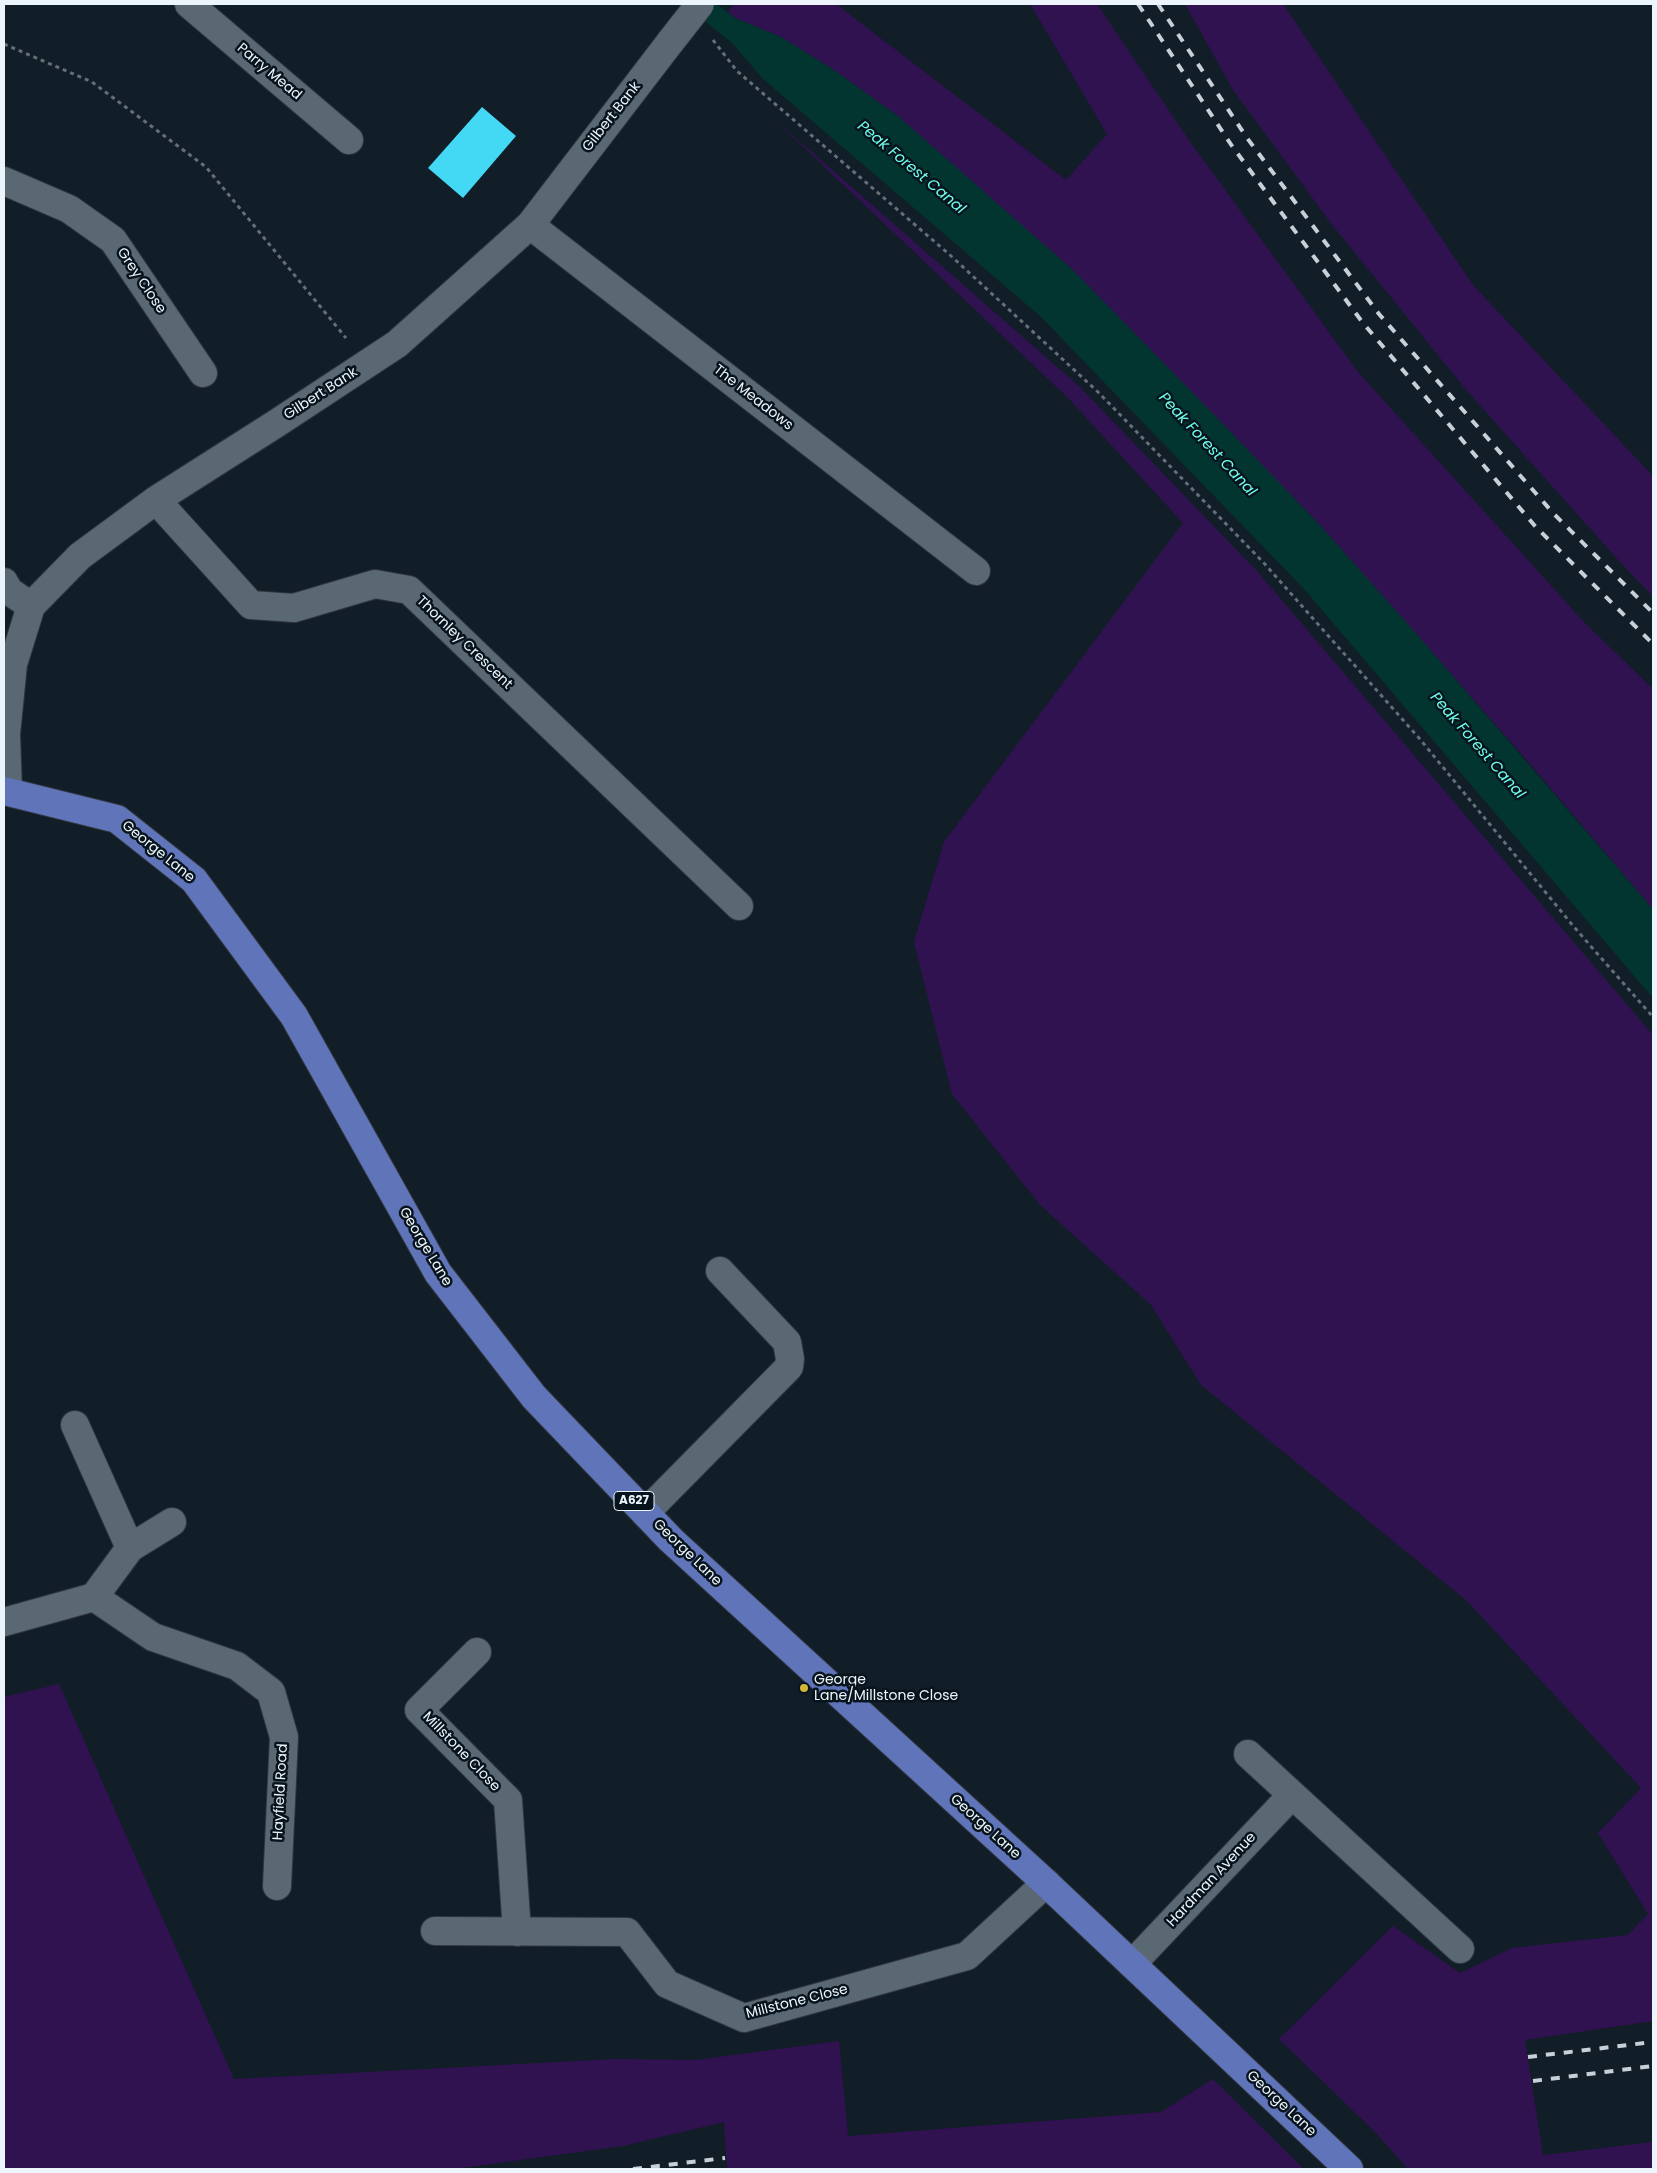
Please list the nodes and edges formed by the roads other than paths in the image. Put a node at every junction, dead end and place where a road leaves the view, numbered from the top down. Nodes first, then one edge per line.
1 (189, 4) edge
2 (700, 4) edge
3 (349, 140) dead end
4 (5, 183) edge
5 (530, 225) junction
6 (203, 373) dead end
7 (156, 500) junction
8 (976, 571) dead end
9 (4, 582) edge
10 (31, 606) junction
11 (6, 791) edge
12 (739, 906) dead end
13 (720, 1270) dead end
14 (76, 1425) dead end
15 (645, 1513) junction
16 (172, 1522) dead end
17 (130, 1548) junction
18 (94, 1597) junction
19 (4, 1622) edge
20 (477, 1652) dead end
21 (1248, 1754) dead end
22 (1291, 1796) junction
23 (1046, 1883) junction
24 (277, 1886) dead end
25 (435, 1931) dead end
26 (516, 1932) junction
27 (1460, 1949) dead end
28 (1132, 1964) junction
29 (1349, 2169) edge

1 - 3 street, Parry Mead
2 - 5 street, Gilbert Bank, bridge
4 - 6 street, Grey Close
5 - 7 street, Gilbert Bank
5 - 8 street, The Meadows
7 - 10 street, Gilbert Bank
7 - 12 street, Thornley Crescent
9 - 10 street
10 - 11 street, Gilbert Bank
11 - 15 main road, George Lane / A627
13 - 15 street
14 - 17 street
15 - 23 main road, George Lane / A627
16 - 17 street
17 - 18 street
18 - 19 street
18 - 24 street, Hayfield Road
20 - 26 street, Millstone Close
21 - 22 street
22 - 27 street
22 - 28 street, Hardman Avenue
23 - 26 street, Millstone Close
23 - 28 main road, George Lane / A627
25 - 26 street, Millstone Close
28 - 29 main road, George Lane / A627

